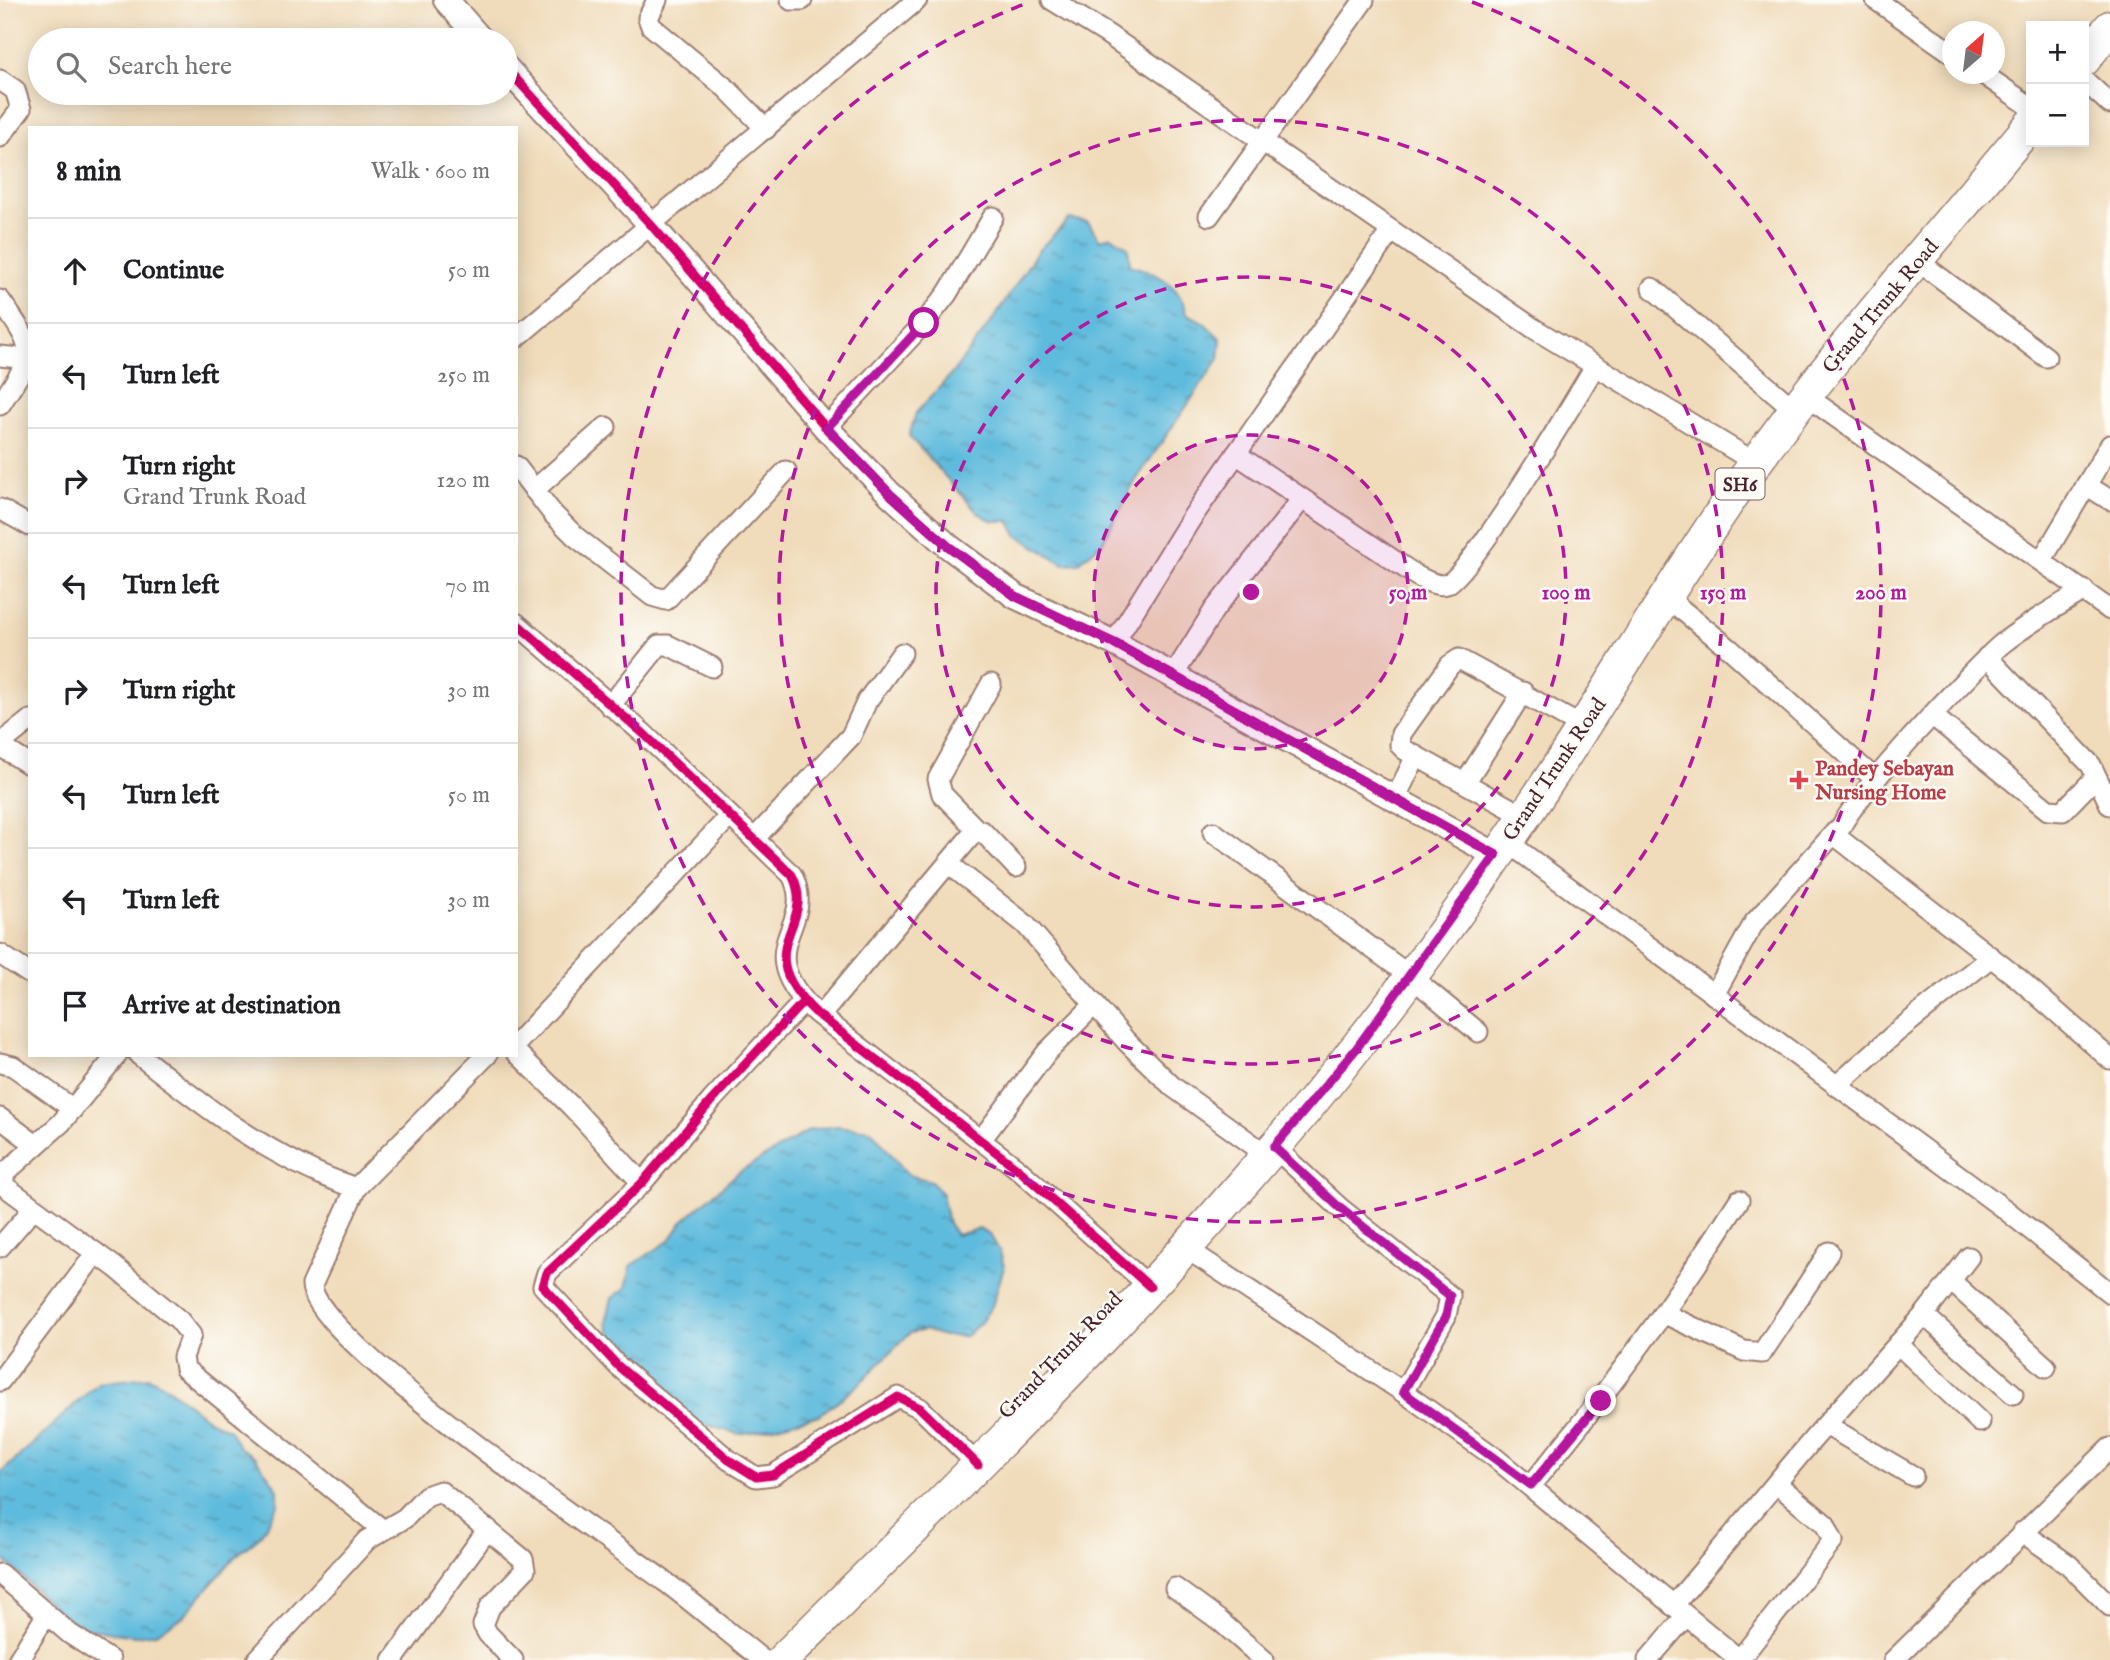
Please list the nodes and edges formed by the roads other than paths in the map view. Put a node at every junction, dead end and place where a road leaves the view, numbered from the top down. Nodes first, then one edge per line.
1 (446, 0) edge
2 (657, 0) edge
3 (791, 0) edge
4 (802, 0) edge
5 (917, 0) edge
6 (1052, 0) edge
7 (1364, 0) edge
8 (1876, 0) edge
9 (2110, 27) edge
10 (470, 28) edge
11 (1942, 46) edge
12 (2089, 54) edge
13 (0, 80) edge
14 (518, 81) edge
15 (1998, 84) edge
16 (2088, 84) edge
17 (2026, 104) edge
18 (2110, 104) edge
19 (766, 129) junction
20 (2026, 130) edge
21 (0, 137) edge
22 (1259, 141) junction
23 (1209, 216) dead end
24 (993, 217) dead end
25 (652, 226) junction
26 (1391, 231) junction
27 (1917, 261) junction
28 (1653, 288) dead end
29 (0, 300) edge
30 (518, 336) edge
31 (28, 350) edge
32 (0, 356) edge
33 (2046, 357) dead end
34 (28, 359) edge
35 (28, 361) edge
36 (1595, 366) junction
37 (1801, 403) junction
38 (0, 405) edge
39 (606, 427) dead end
40 (827, 428) junction
41 (2110, 445) edge
42 (1236, 454) junction
43 (1756, 463) junction
44 (518, 469) edge
45 (786, 471) dead end
46 (2087, 485) junction
47 (0, 489) edge
48 (534, 490) junction
49 (1303, 499) junction
50 (2110, 500) edge
51 (5, 510) edge
52 (28, 525) edge
53 (2042, 561) junction
54 (2084, 590) junction
55 (1666, 597) junction
56 (2110, 610) edge
57 (518, 625) edge
58 (1114, 643) junction
59 (902, 653) dead end
60 (1987, 657) junction
61 (712, 667) dead end
62 (1173, 676) junction
63 (991, 684) dead end
64 (1523, 692) junction
65 (610, 706) junction
66 (1933, 716) junction
67 (28, 722) edge
68 (1583, 727) junction
69 (0, 745) edge
70 (1416, 756) junction
71 (28, 764) edge
72 (2096, 777) junction
73 (1876, 780) junction
74 (1465, 783) junction
75 (1395, 799) junction
76 (2110, 805) edge
77 (729, 817) junction
78 (977, 830) junction
79 (1836, 830) junction
80 (1213, 832) dead end
81 (754, 839) junction
82 (1497, 855) junction
83 (949, 864) junction
84 (1016, 867) dead end
85 (0, 954) edge
86 (1991, 957) junction
87 (28, 973) edge
88 (1410, 976) junction
89 (1714, 995) junction
90 (804, 1001) junction
91 (1095, 1004) junction
92 (820, 1016) junction
93 (1478, 1032) dead end
94 (518, 1042) edge
95 (518, 1054) edge
96 (115, 1057) edge
97 (142, 1057) edge
98 (485, 1057) edge
99 (2110, 1059) edge
100 (0, 1063) edge
101 (1836, 1086) junction
102 (74, 1109) junction
103 (0, 1118) edge
104 (981, 1140) junction
105 (36, 1145) junction
106 (1270, 1151) junction
107 (642, 1183) junction
108 (356, 1188) junction
109 (1739, 1200) dead end
110 (33, 1209) junction
111 (0, 1247) edge
112 (1187, 1249) junction
113 (1829, 1252) dead end
114 (96, 1253) junction
115 (1969, 1257) dead end
116 (1951, 1281) junction
117 (1150, 1287) junction
118 (2110, 1293) edge
119 (1665, 1314) junction
120 (1924, 1315) junction
121 (1898, 1344) junction
122 (2046, 1367) dead end
123 (0, 1381) edge
124 (1403, 1392) junction
125 (2013, 1394) dead end
126 (1980, 1422) dead end
127 (1826, 1425) junction
128 (2110, 1448) edge
129 (978, 1465) junction
130 (1913, 1476) dead end
131 (1777, 1483) junction
132 (1531, 1485) junction
133 (488, 1529) junction
134 (383, 1531) junction
135 (2022, 1532) junction
136 (0, 1574) edge
137 (1175, 1588) dead end
138 (2110, 1606) edge
139 (1679, 1612) junction
140 (47, 1614) junction
141 (19, 1660) edge
142 (110, 1660) edge
143 (257, 1660) edge
144 (393, 1660) edge
145 (513, 1660) edge
146 (763, 1660) edge
147 (782, 1660) edge
148 (1264, 1660) edge
149 (1648, 1660) edge
150 (1740, 1660) edge
151 (1894, 1660) edge

1 - 10 street
2 - 19 street
3 - 4 street
5 - 19 street
6 - 22 street
7 - 22 street
8 - 11 street
9 - 12 main road
13 - 21 street
14 - 25 street
15 - 17 street
16 - 18 street
19 - 25 street
20 - 27 main road, Grand Trunk Road / SH6
22 - 23 street
22 - 26 street
24 - 40 street
25 - 30 street
25 - 40 street
26 - 36 street
26 - 42 street
27 - 33 street
27 - 37 main road, Grand Trunk Road / SH6
28 - 37 street
29 - 31 street
32 - 34 street
35 - 38 street
36 - 43 street
36 - 49 street
37 - 43 main road, Grand Trunk Road / SH6
37 - 53 street
39 - 48 street
40 - 58 street
41 - 46 street
42 - 49 street
42 - 58 street
43 - 55 main road, Grand Trunk Road / SH6
44 - 48 street
45 - 48 street
46 - 50 street
46 - 53 street
47 - 51 street
49 - 62 street
51 - 52 street
53 - 54 street
54 - 56 street
54 - 60 street
55 - 68 main road, Grand Trunk Road / SH6
55 - 73 street
57 - 65 street
58 - 62 street
59 - 81 street
60 - 66 street
60 - 72 street
61 - 65 street
62 - 75 street
63 - 78 street
64 - 68 street
64 - 70 street
64 - 74 street
65 - 77 street
66 - 72 street
66 - 73 street
67 - 69 street
68 - 82 main road, Grand Trunk Road / SH6
69 - 71 street
70 - 74 street
70 - 75 street
72 - 76 street
73 - 79 street
74 - 82 street
75 - 82 street
77 - 81 street
77 - 94 street
78 - 83 street
78 - 84 street
79 - 86 street
79 - 89 street
80 - 88 street
81 - 90 street
82 - 88 main road, Grand Trunk Road / SH6
82 - 89 street
83 - 91 street
83 - 92 street
85 - 87 street
86 - 99 street
86 - 101 street
88 - 93 street
88 - 106 main road, Grand Trunk Road / SH6
89 - 101 street
90 - 92 street
90 - 107 street
91 - 104 street
91 - 106 street
92 - 104 street
95 - 107 street
96 - 102 street
97 - 108 street
98 - 108 street
100 - 102 street
101 - 118 street
102 - 105 street
103 - 105 street
104 - 117 street
105 - 110 street
106 - 112 main road, Grand Trunk Road / SH6
106 - 124 street
107 - 129 street
108 - 146 street
109 - 119 street
110 - 111 street
110 - 114 street
112 - 117 main road, Grand Trunk Road / SH6
112 - 124 street
113 - 119 street
114 - 123 street
114 - 134 street
115 - 116 street
116 - 120 street
116 - 122 street
117 - 129 main road, Grand Trunk Road / SH6
119 - 132 street
120 - 121 street
120 - 125 street
121 - 126 street
121 - 127 street
124 - 132 street
127 - 130 street
127 - 131 street
128 - 135 street
129 - 147 main road, Grand Trunk Road / SH6
131 - 139 street
131 - 150 street
132 - 139 street
133 - 134 street
133 - 144 street
133 - 145 street
134 - 143 street
135 - 138 street
135 - 151 street
136 - 140 street
137 - 148 street
139 - 149 street
139 - 150 street
140 - 141 street
140 - 142 street

